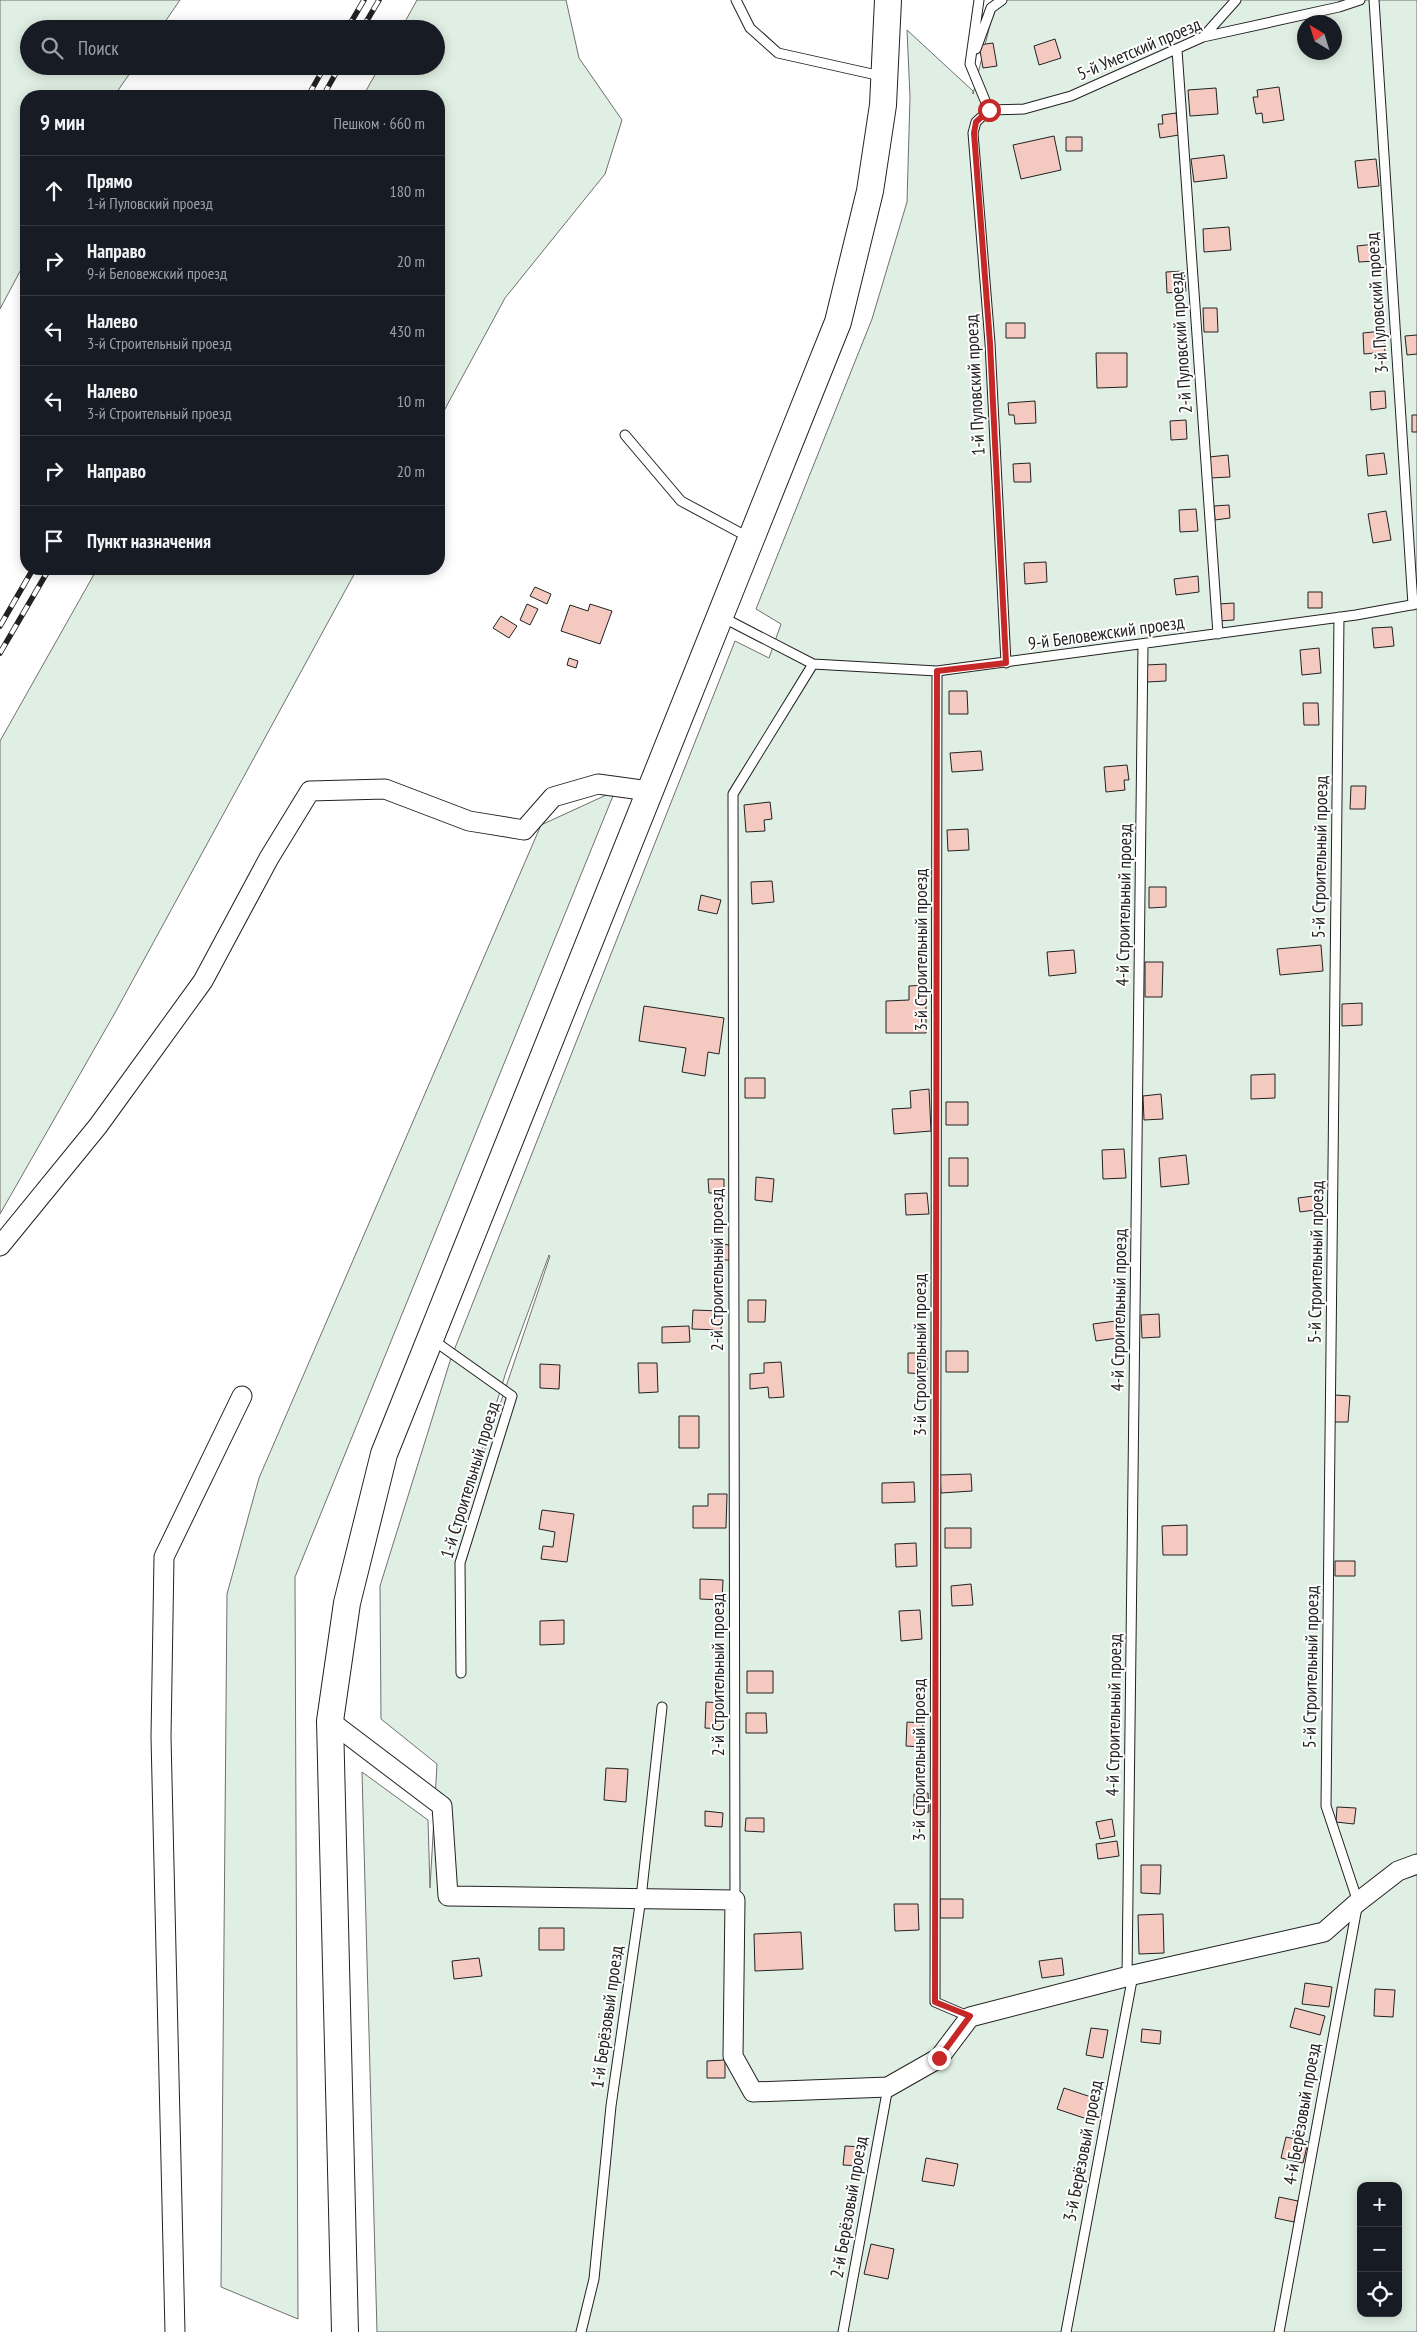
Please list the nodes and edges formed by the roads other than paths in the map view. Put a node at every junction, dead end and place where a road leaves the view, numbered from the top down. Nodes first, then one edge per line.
1 (736, 0) edge
2 (888, 0) edge
3 (979, 0) edge
4 (1002, 0) edge
5 (1236, 0) edge
6 (1360, 0) edge
7 (1374, 0) edge
8 (1203, 38) junction
9 (1177, 50) junction
10 (970, 64) junction
11 (884, 77) junction
12 (989, 110) junction
13 (625, 435) dead end
14 (751, 539) junction
15 (1415, 604) edge
16 (720, 616) junction
17 (1339, 617) junction
18 (1218, 634) junction
19 (1143, 644) junction
20 (1006, 663) junction
21 (814, 664) junction
22 (937, 671) junction
23 (649, 791) junction
24 (0, 1246) edge
25 (430, 1339) junction
26 (242, 1396) dead end
27 (461, 1673) dead end
28 (662, 1707) dead end
29 (330, 1721) junction
30 (1417, 1864) edge
31 (641, 1898) junction
32 (735, 1900) junction
33 (1358, 1902) junction
34 (1130, 1976) junction
35 (970, 2016) junction
36 (888, 2087) junction
37 (175, 2332) edge
38 (345, 2332) edge
39 (580, 2332) edge
40 (842, 2332) edge
41 (1066, 2332) edge
42 (1279, 2332) edge

1 - 11 lane
2 - 11 main road
3 - 10 lane
4 - 10 lane
5 - 8 lane
6 - 8 lane, 5-й Уметский проезд
7 - 15 lane, 3-й Пуловский проезд
8 - 9 lane, 5-й Уметский проезд
9 - 12 lane, 5-й Уметский проезд
9 - 18 lane, 2-й Пуловский проезд
10 - 12 lane
11 - 14 main road
12 - 20 lane, 1-й Пуловский проезд
13 - 14 lane
14 - 16 main road
15 - 17 lane, 9-й Беловежский проезд
16 - 21 lane, 9-й Беловежский проезд
16 - 23 main road
17 - 18 lane, 9-й Беловежский проезд
17 - 33 lane, 5-й Строительный проезд
18 - 19 lane, 9-й Беловежский проезд
19 - 20 lane, 9-й Беловежский проезд
19 - 34 lane, 4-й Строительный проезд
20 - 22 lane, 9-й Беловежский проезд
21 - 22 lane, 9-й Беловежский проезд
21 - 32 lane, 2-й Строительный проезд
22 - 35 lane, 3-й Строительный проезд
23 - 24 street
23 - 25 main road
25 - 27 lane, 1-й Строительный проезд
25 - 29 main road
26 - 37 street
28 - 31 lane, 1-й Берёзовый проезд
29 - 31 street
29 - 38 main road
30 - 33 street
31 - 32 street
31 - 39 lane, 1-й Берёзовый проезд
32 - 36 street
33 - 34 street
33 - 42 lane, 4-й Берёзовый проезд
34 - 35 street
34 - 41 lane, 3-й Берёзовый проезд
35 - 36 street
36 - 40 lane, 2-й Берёзовый проезд

